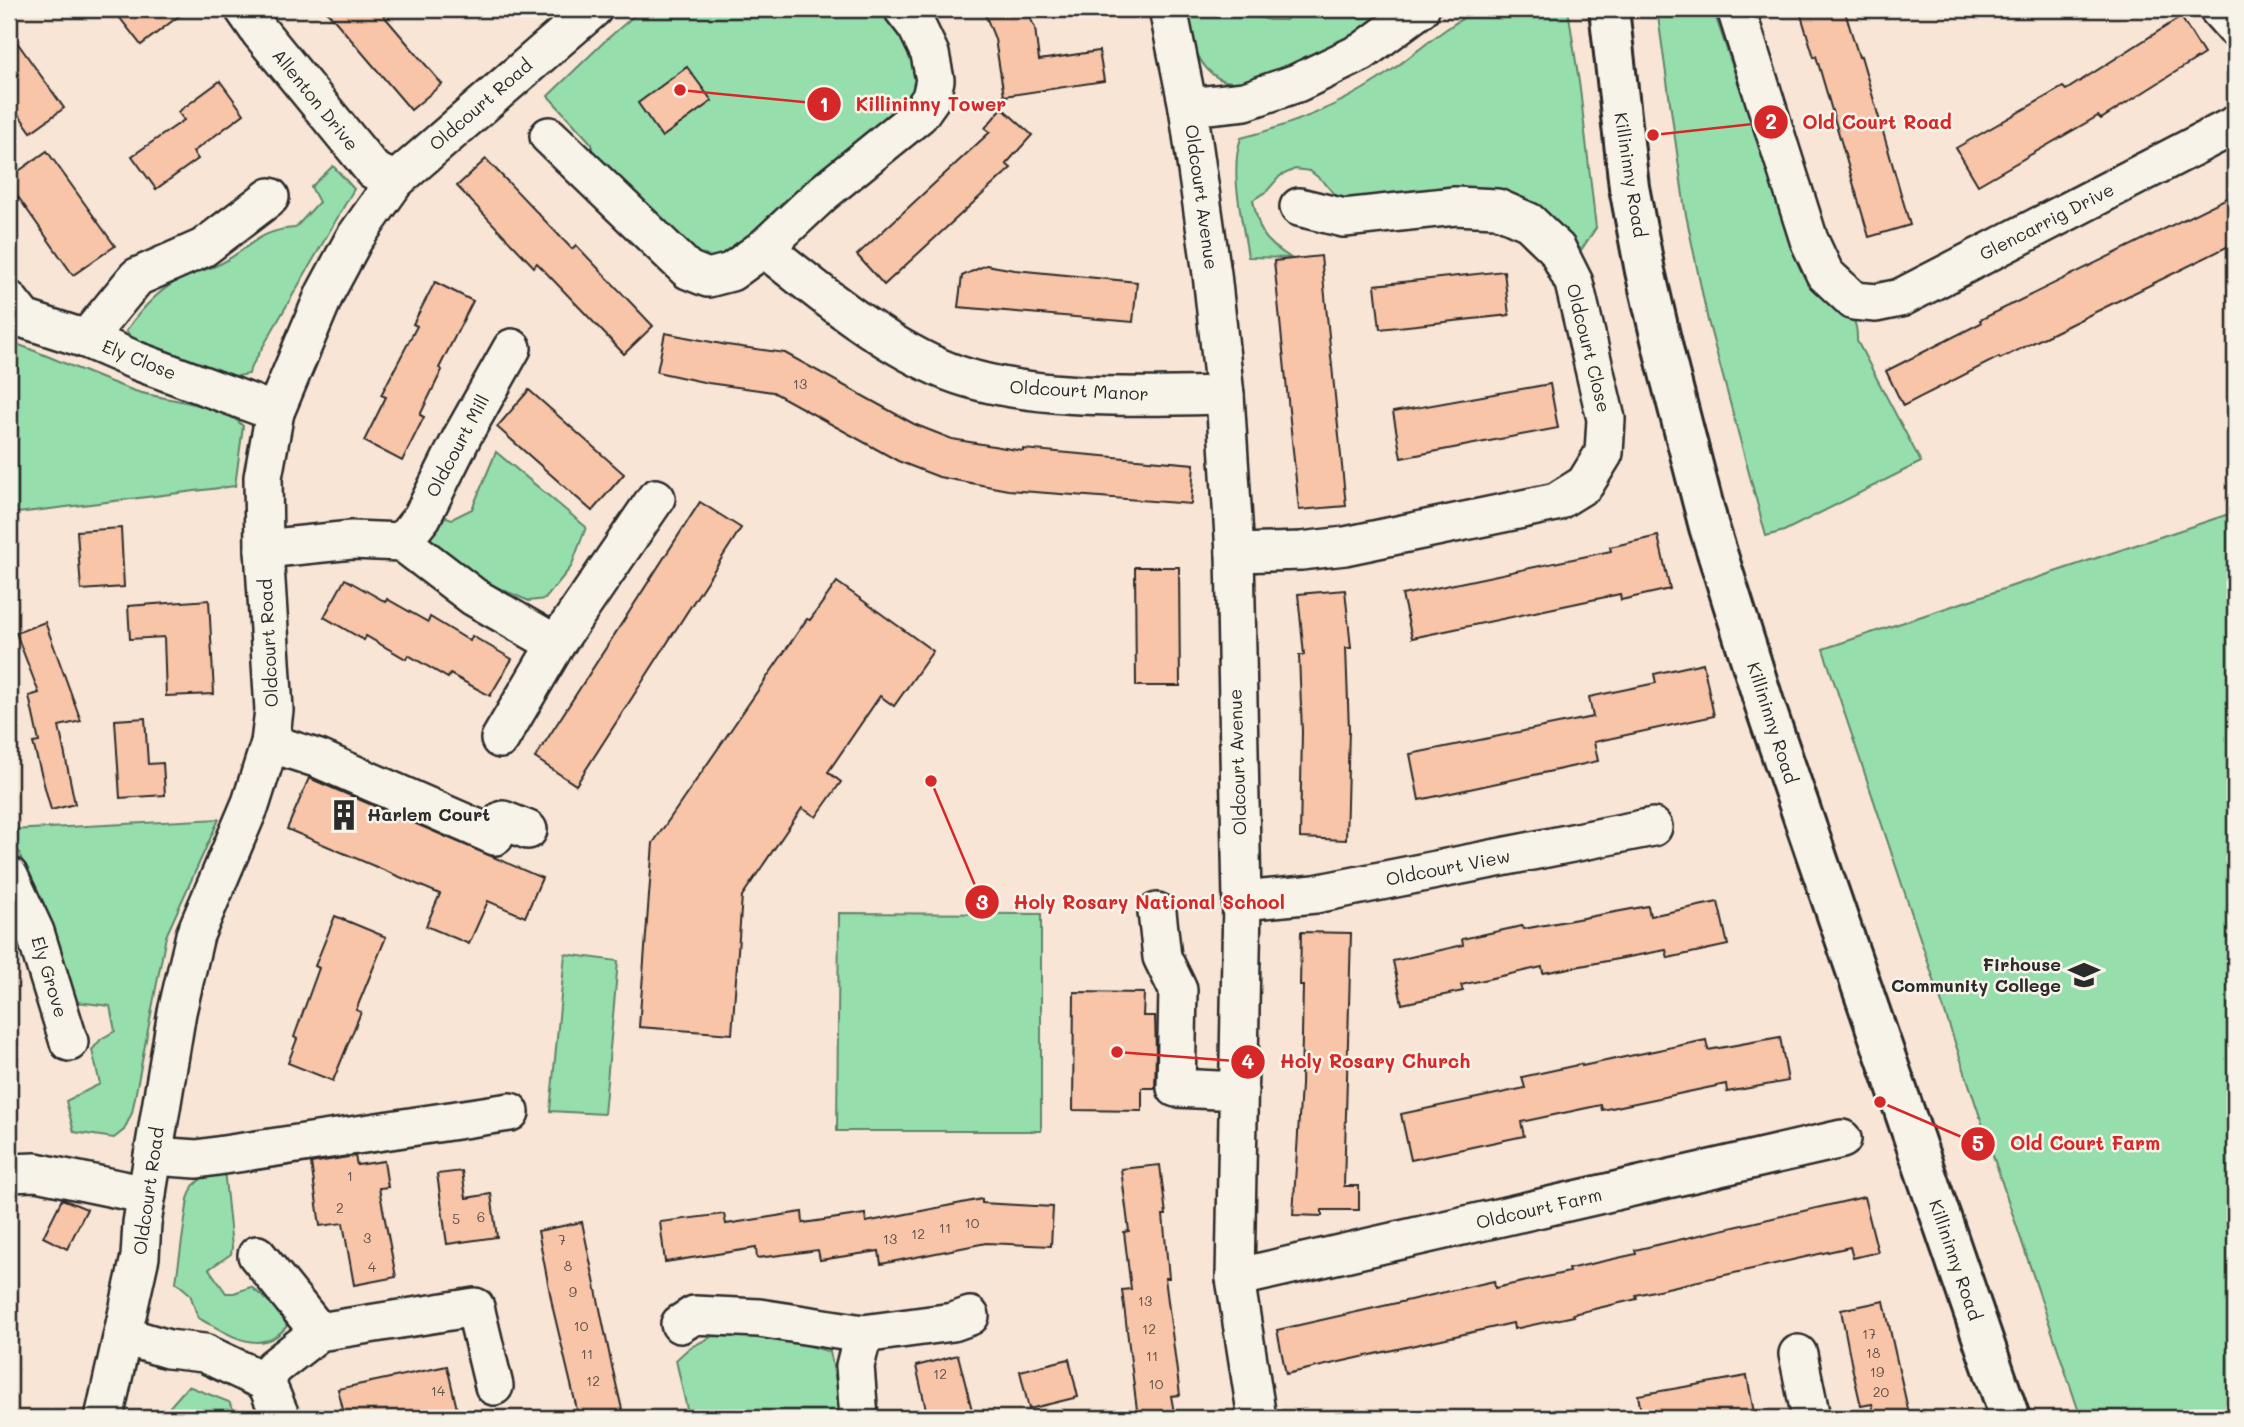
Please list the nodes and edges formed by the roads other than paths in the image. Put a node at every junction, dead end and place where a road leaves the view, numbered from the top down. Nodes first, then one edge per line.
1 (244, 9) edge
2 (593, 9) edge
3 (903, 9) edge
4 (1168, 9) edge
5 (1420, 9) edge
6 (1609, 9) edge
7 (1736, 9) edge
8 (2218, 9) edge
9 (2235, 28) edge
10 (1188, 107) junction
11 (2235, 125) edge
12 (549, 136) dead end
13 (395, 181) junction
14 (271, 197) dead end
15 (1299, 207) dead end
16 (764, 248) junction
17 (9, 300) edge
18 (86, 339) junction
19 (512, 348) dead end
20 (1225, 395) junction
21 (275, 412) junction
22 (656, 498) dead end
23 (402, 542) junction
24 (264, 549) junction
25 (1235, 552) junction
26 (556, 644) junction
27 (500, 739) dead end
28 (270, 743) junction
29 (1653, 828) dead end
30 (528, 830) dead end
31 (9, 876) edge
32 (1242, 901) junction
33 (1157, 912) dead end
34 (22, 938) edge
35 (69, 1042) dead end
36 (1239, 1091) junction
37 (510, 1112) dead end
38 (1842, 1139) dead end
39 (153, 1156) junction
40 (9, 1172) edge
41 (147, 1195) junction
42 (257, 1255) dead end
43 (1235, 1278) junction
44 (970, 1316) dead end
45 (680, 1324) dead end
46 (319, 1332) junction
47 (863, 1334) junction
48 (124, 1336) junction
49 (1798, 1354) dead end
50 (266, 1382) junction
51 (494, 1386) dead end
52 (104, 1418) edge
53 (281, 1418) edge
54 (859, 1418) edge
55 (1257, 1418) edge
56 (1811, 1418) edge
57 (2010, 1418) edge

1 - 13 street, Allenton Drive
2 - 13 street, Oldcourt Road
3 - 16 street
4 - 10 street
5 - 10 street
6 - 57 main road, Killininny Road
7 - 11 street, Glencarrig Drive
8 - 9 street
10 - 20 street, Oldcourt Avenue
12 - 16 street
13 - 21 street, Oldcourt Road
14 - 18 street
15 - 25 street, Oldcourt Close
16 - 20 street, Oldcourt Manor
17 - 18 street, Ely Close
18 - 21 street, Ely Close
19 - 23 street, Oldcourt Mill
20 - 25 street, Oldcourt Avenue
21 - 24 street, Oldcourt Road
22 - 26 street
23 - 24 street
23 - 26 street
24 - 28 street, Oldcourt Road
25 - 32 street, Oldcourt Avenue
26 - 27 street
28 - 30 street
28 - 39 street, Oldcourt Road
29 - 32 street, Oldcourt View
31 - 34 street, Ely Grove
32 - 36 street, Oldcourt Avenue
33 - 36 street
34 - 35 street, Ely Grove
36 - 43 street, Oldcourt Avenue
37 - 39 street
38 - 43 street, Oldcourt Farm
39 - 41 street, Oldcourt Road
40 - 41 street
41 - 48 street, Oldcourt Road
42 - 46 street
43 - 55 street, Oldcourt Avenue
44 - 47 street
45 - 47 street
46 - 50 street
46 - 51 street
47 - 54 street
48 - 50 street
48 - 52 street, Oldcourt Road
49 - 56 street
50 - 53 street

